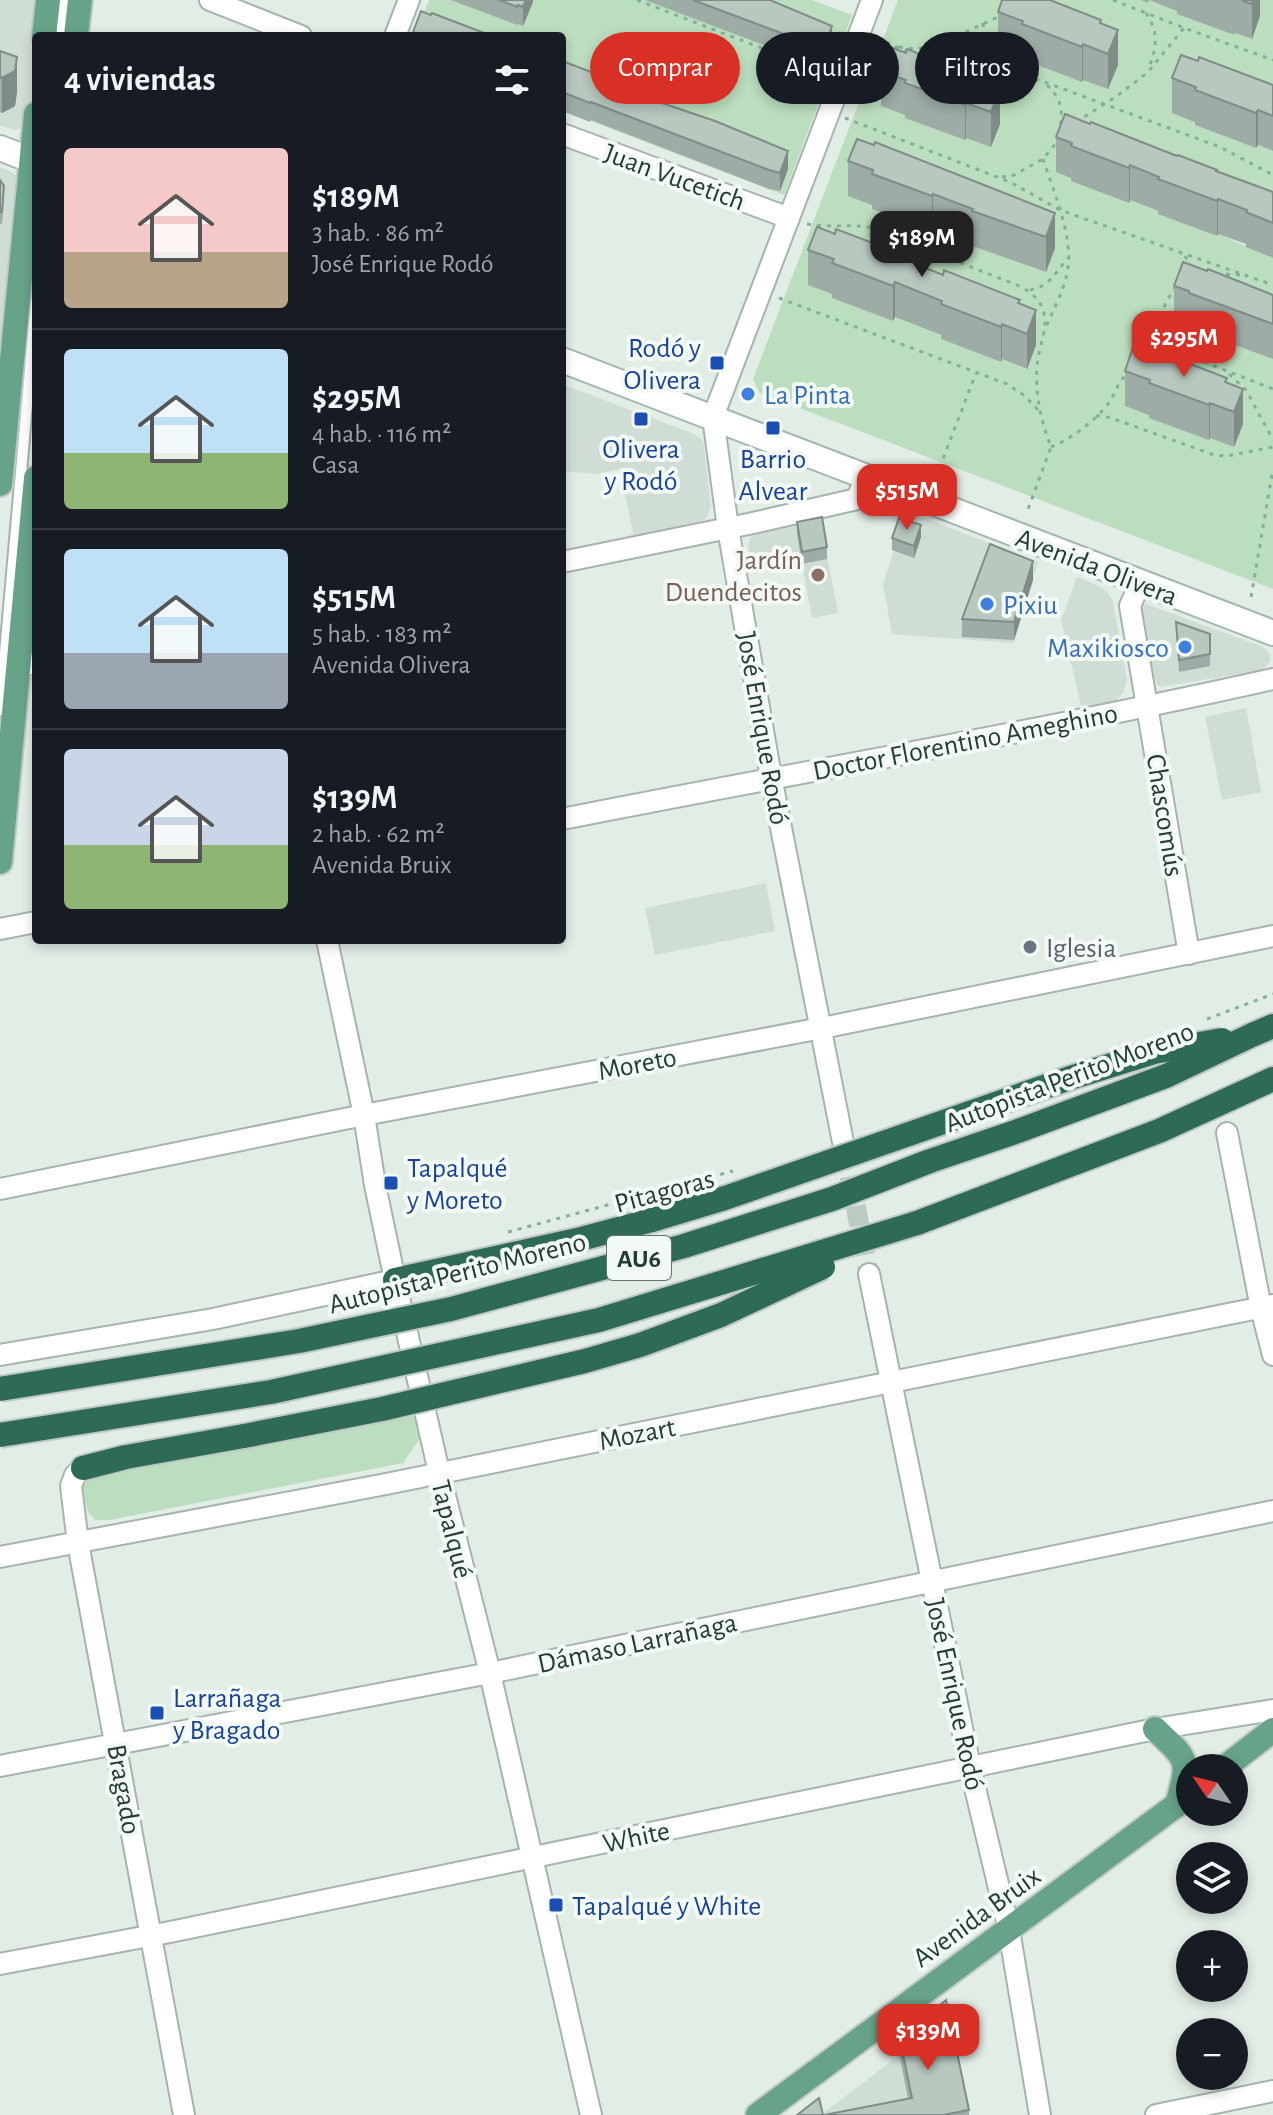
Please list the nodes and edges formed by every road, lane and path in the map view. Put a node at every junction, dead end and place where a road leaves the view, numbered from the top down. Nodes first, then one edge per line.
1 (48, 0) edge
2 (64, 0) edge
3 (80, 0) edge
4 (210, 0) edge
5 (409, 0) edge
6 (637, 0) edge
7 (872, 0) edge
8 (1113, 0) edge
9 (1009, 12) edge
10 (1146, 13) junction
11 (983, 23) junction
12 (1184, 28) junction
13 (44, 32) edge
14 (61, 32) edge
15 (76, 32) edge
16 (291, 32) edge
17 (397, 32) edge
18 (983, 32) edge
19 (756, 46) edge
20 (899, 47) edge
21 (899, 49) edge
22 (914, 56) edge
23 (1273, 60) edge
24 (1147, 73) junction
25 (1039, 81) edge
26 (1043, 81) junction
27 (1103, 104) junction
28 (835, 114) dead end
29 (1068, 128) edge
30 (566, 135) edge
31 (1060, 137) edge
32 (1053, 146) junction
33 (0, 148) edge
34 (1043, 159) junction
35 (32, 160) edge
36 (1273, 175) edge
37 (998, 177) junction
38 (32, 178) edge
39 (1060, 210) junction
40 (798, 221) junction
41 (1183, 253) junction
42 (1069, 257) junction
43 (1193, 273) edge
44 (1206, 275) edge
45 (1248, 276) junction
46 (1273, 285) edge
47 (1177, 286) edge
48 (1022, 287) junction
49 (768, 294) dead end
50 (1160, 315) junction
51 (1046, 327) junction
52 (1149, 356) edge
53 (1189, 356) junction
54 (1137, 360) edge
55 (566, 362) edge
56 (1225, 370) junction
57 (32, 372) edge
58 (976, 373) junction
59 (1129, 373) edge
60 (1273, 389) edge
61 (1040, 413) junction
62 (1096, 416) junction
63 (713, 417) junction
64 (3, 424) edge
65 (1273, 440) edge
66 (1051, 447) junction
67 (1273, 447) edge
68 (1273, 469) edge
69 (936, 477) dead end
70 (865, 478) junction
71 (0, 484) edge
72 (1027, 512) dead end
73 (32, 514) edge
74 (728, 528) junction
75 (566, 561) edge
76 (1140, 583) junction
77 (1251, 597) dead end
78 (1273, 633) edge
79 (15, 667) edge
80 (1273, 679) edge
81 (1148, 707) junction
82 (0, 710) edge
83 (771, 777) junction
84 (566, 818) edge
85 (0, 862) edge
86 (32, 923) edge
87 (0, 929) edge
88 (1273, 936) edge
89 (328, 944) edge
90 (1189, 954) junction
91 (1273, 994) edge
92 (1201, 1022) dead end
93 (821, 1028) junction
94 (1262, 1030) edge
95 (1273, 1079) edge
96 (364, 1115) junction
97 (1227, 1133) dead end
98 (844, 1147) tunnel mouth
99 (738, 1170) dead end
100 (0, 1189) edge
101 (917, 1223) junction
102 (498, 1234) dead end
103 (869, 1274) tunnel mouth
104 (395, 1280) junction
105 (1267, 1306) edge
106 (0, 1355) edge
107 (1273, 1355) edge
108 (891, 1382) junction
109 (0, 1389) edge
110 (0, 1435) edge
111 (83, 1468) joint
112 (439, 1472) junction
113 (1273, 1511) edge
114 (78, 1543) junction
115 (0, 1557) edge
116 (932, 1580) junction
117 (490, 1673) junction
118 (1273, 1710) edge
119 (1155, 1729) junction
120 (1273, 1730) edge
121 (117, 1744) junction
122 (1180, 1754) edge
123 (1242, 1754) edge
124 (0, 1766) edge
125 (970, 1767) junction
126 (1176, 1805) edge
127 (532, 1858) junction
128 (1009, 1930) junction
129 (150, 1936) junction
130 (0, 1964) edge
131 (1273, 2091) edge
132 (184, 2115) edge
133 (591, 2115) edge
134 (758, 2115) edge
135 (1040, 2115) edge
136 (1156, 2115) edge

1 - 13 main road
2 - 14 lane
3 - 15 main road
4 - 16 street
5 - 17 street
6 - 19 path
7 - 40 street, José Enrique Rodó
8 - 10 path
9 - 11 path
10 - 12 path
10 - 24 path
11 - 18 path
11 - 20 path
12 - 23 path
12 - 24 path
21 - 22 path
24 - 27 path
25 - 26 path
26 - 27 path
26 - 32 path
27 - 29 path
27 - 36 path
28 - 37 path
30 - 40 street, Juan Vucetich
31 - 32 path
32 - 34 path
33 - 35 main road
34 - 37 path
34 - 39 path
37 - 39 path
38 - 64 main road
39 - 41 path
39 - 42 path
40 - 48 path
40 - 63 street, José Enrique Rodó
41 - 43 path
41 - 45 path
42 - 48 path
42 - 51 path
44 - 45 path
45 - 46 path
47 - 50 path
48 - 51 path
49 - 58 path
50 - 53 path
50 - 54 path
51 - 61 path
52 - 53 path
53 - 56 path
55 - 63 main road, Avenida Olivera
56 - 60 path
56 - 65 path
57 - 79 lane
58 - 61 path
58 - 69 path
59 - 62 path
61 - 66 path
62 - 66 path
62 - 67 path
63 - 70 main road, Avenida Olivera
63 - 74 street, José Enrique Rodó
64 - 71 main road
66 - 72 path
68 - 77 path
70 - 74 street
70 - 76 main road, Avenida Olivera
73 - 79 main road
74 - 75 street
74 - 83 street, José Enrique Rodó
76 - 78 main road, Avenida Olivera
76 - 81 street, Chascomús
79 - 82 lane
79 - 85 main road
80 - 81 street, Doctor Florentino Ameghino
81 - 83 street, Doctor Florentino Ameghino
81 - 90 street, Chascomús
83 - 84 street, Doctor Florentino Ameghino
83 - 93 street, José Enrique Rodó
86 - 87 street
88 - 90 street, Moreto
89 - 96 street, Tapalqué
90 - 93 street, Moreto
91 - 92 path
93 - 96 street, Moreto
93 - 98 street, José Enrique Rodó
94 - 104 highway, bridge
94 - 109 highway, Autopista Perito Moreno / AU6, bridge
95 - 101 highway, AU6
96 - 100 street, Moreto
96 - 104 street, Tapalqué
97 - 105 street
99 - 102 path, Pitagoras
101 - 110 highway, AU6, bridge
101 - 111 highway, bridge
103 - 108 street, José Enrique Rodó
104 - 106 street
104 - 112 street, Tapalqué
105 - 107 street
105 - 108 street, Mozart
108 - 112 street, Mozart
108 - 116 street, José Enrique Rodó
111 - 114 street, Bragado
112 - 114 street, Mozart
112 - 117 street, Tapalqué
113 - 116 street, Dámaso Larrañaga
114 - 115 street, Mozart
114 - 121 street, Bragado
116 - 117 street, Dámaso Larrañaga
116 - 125 street, José Enrique Rodó
117 - 121 street, Dámaso Larrañaga
117 - 127 street, Tapalqué
118 - 119 street, White
119 - 122 main road
119 - 125 street, White
120 - 123 main road
121 - 124 street, Dámaso Larrañaga
121 - 129 street, Bragado
125 - 127 street, White
125 - 128 street, José Enrique Rodó
126 - 128 main road, Avenida Bruix
127 - 129 street, White
127 - 133 street, Tapalqué
128 - 134 main road, Avenida Bruix
128 - 135 street, José Enrique Rodó
129 - 130 street, White
129 - 132 street, Bragado
131 - 136 street

